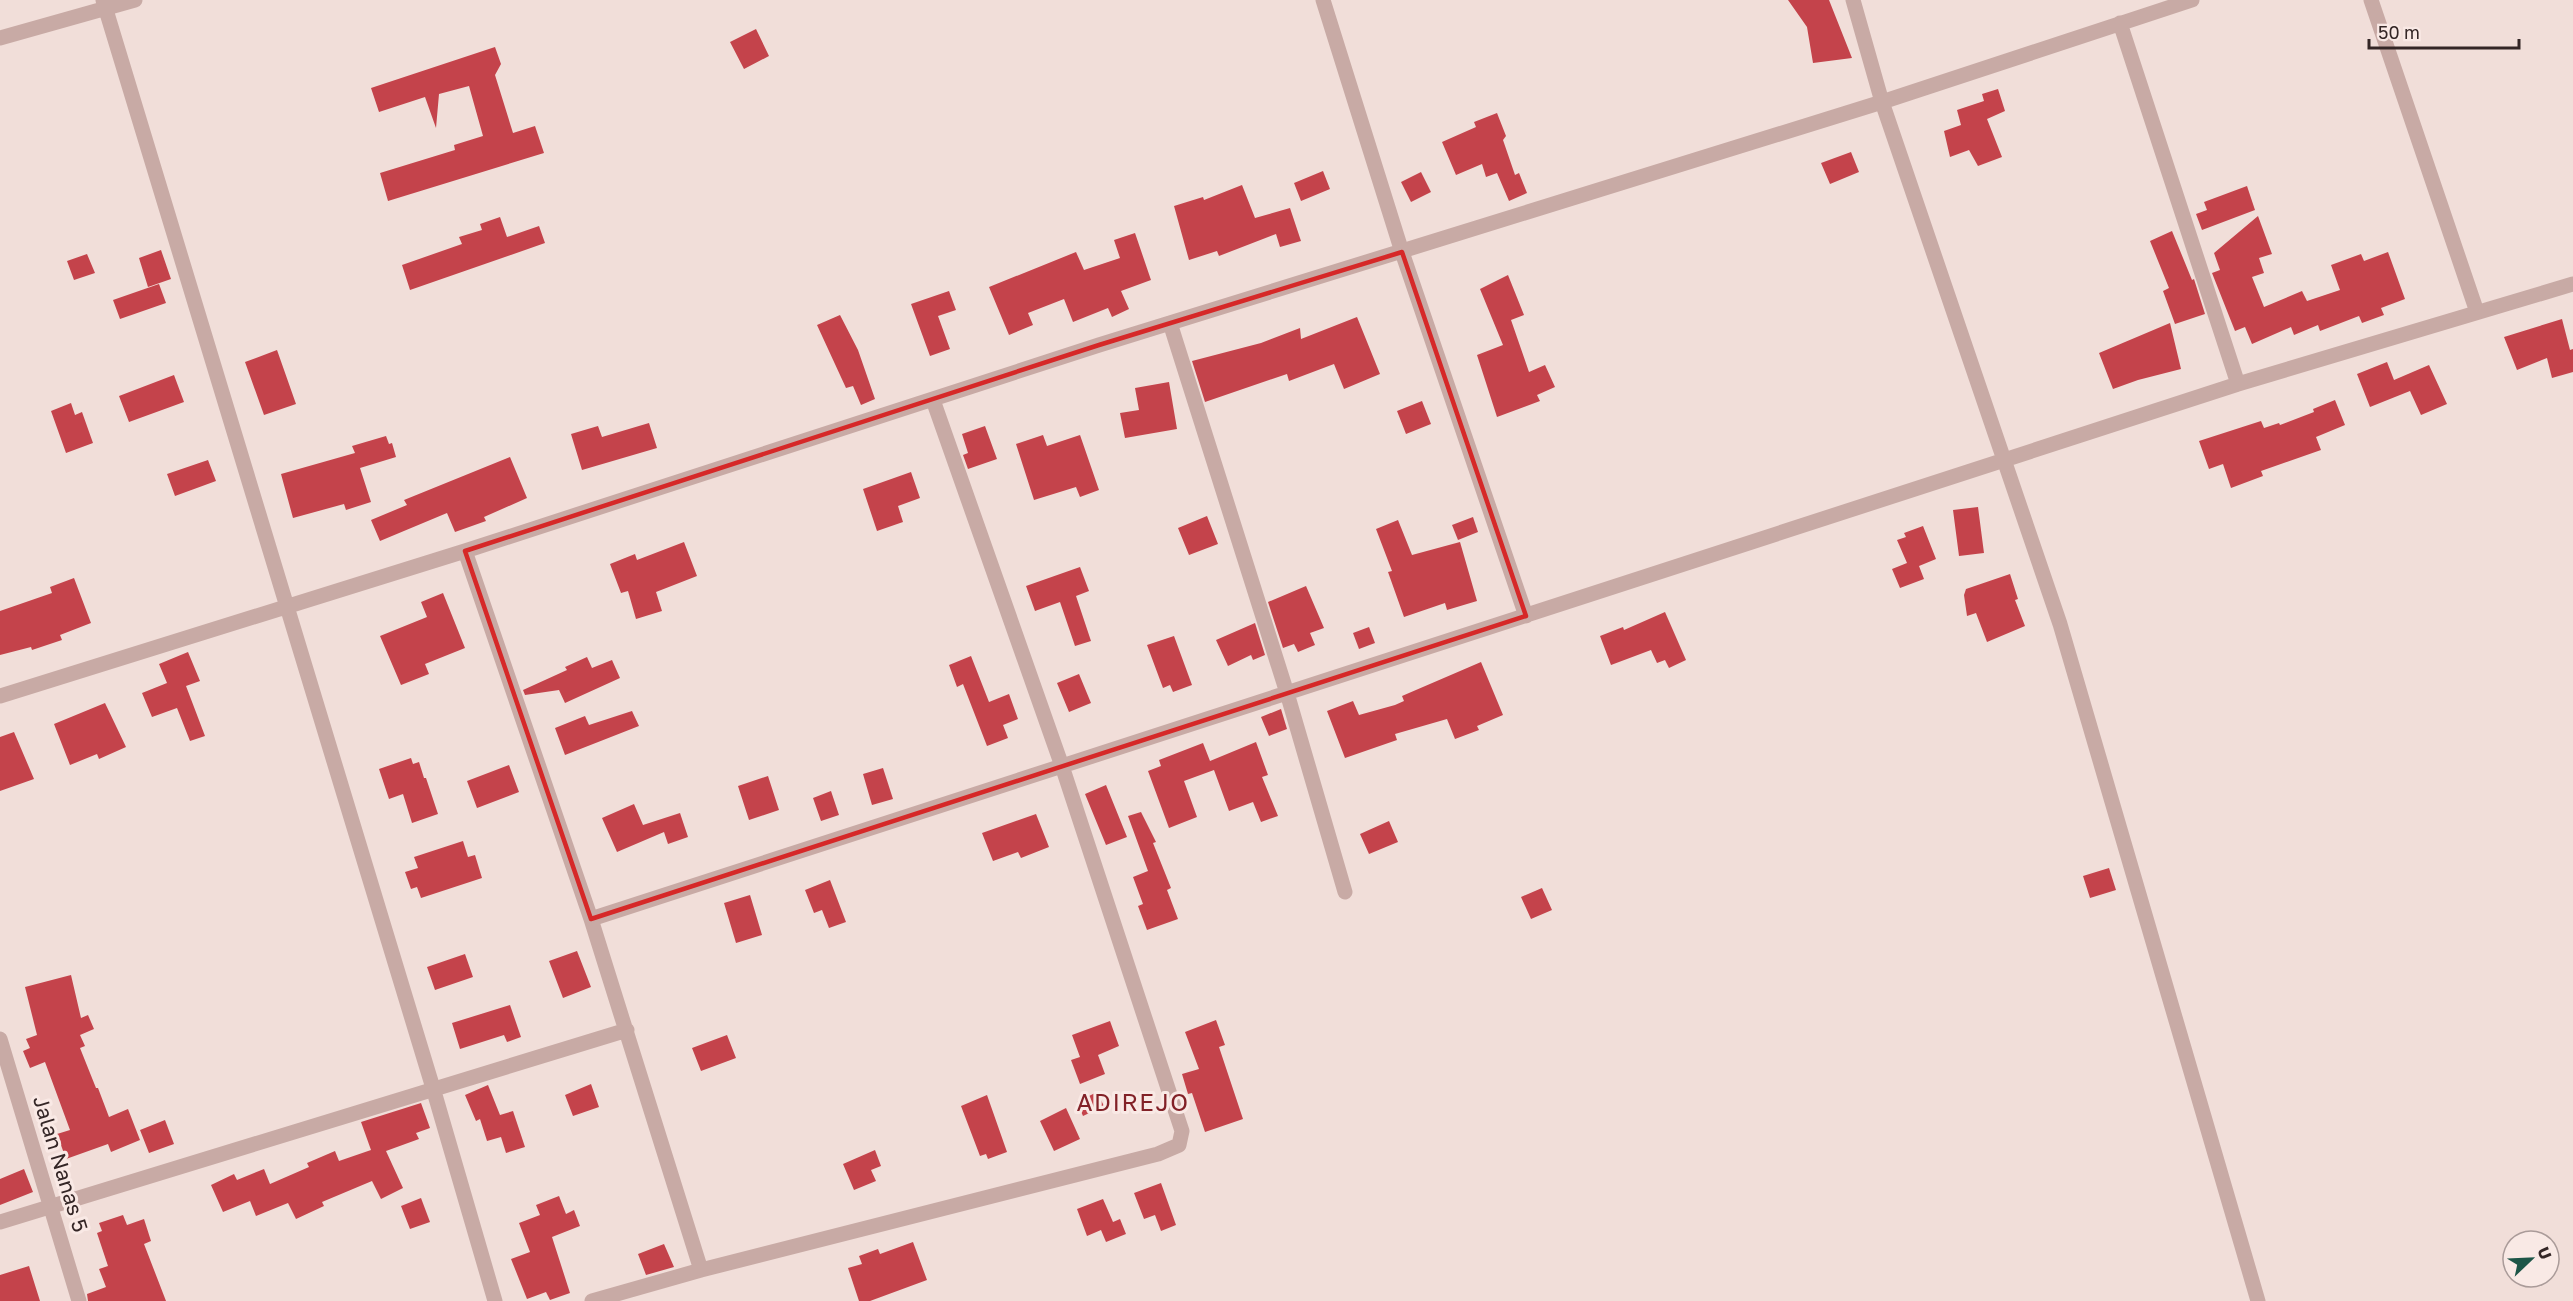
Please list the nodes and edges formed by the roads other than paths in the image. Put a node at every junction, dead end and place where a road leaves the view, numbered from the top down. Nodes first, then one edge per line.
1 (135, 0) edge
2 (1323, 0) edge
3 (1853, 0) edge
4 (2192, 0) edge
5 (2371, 0) edge
6 (104, 3) edge
7 (2120, 23) junction
8 (0, 38) edge
9 (1882, 102) junction
10 (1402, 252) junction
11 (2573, 284) edge
12 (2477, 312) junction
13 (1170, 323) junction
14 (2238, 384) junction
15 (933, 400) junction
16 (2005, 460) junction
17 (465, 551) junction
18 (288, 608) junction
19 (1526, 616) junction
20 (1287, 693) junction
21 (0, 696) edge
22 (1062, 766) junction
23 (1344, 892) dead end
24 (591, 919) junction
25 (627, 1030) junction
26 (0, 1039) edge
27 (433, 1088) junction
28 (51, 1207) junction
29 (0, 1222) edge
30 (701, 1270) junction
31 (79, 1301) edge
32 (495, 1301) edge
33 (592, 1301) edge
34 (2258, 1301) edge

1 - 6 street
2 - 10 street
3 - 9 street
4 - 7 street
5 - 12 street
6 - 8 street
6 - 18 street
7 - 9 street
7 - 14 street
9 - 10 street
9 - 16 street
10 - 13 street
10 - 19 street
11 - 12 street
12 - 14 street
13 - 15 street
13 - 20 street
14 - 16 street
15 - 17 street
15 - 22 street
16 - 19 street
16 - 34 street
17 - 18 street
17 - 24 street
18 - 21 street
18 - 27 street
19 - 20 street
20 - 22 street
20 - 23 street
22 - 24 street
22 - 30 street
24 - 25 street
25 - 27 street
25 - 30 street
26 - 28 street, Jalan Nanas 5
27 - 28 street
27 - 32 street
28 - 29 street
28 - 31 street, Jalan Nanas 5
30 - 33 street

